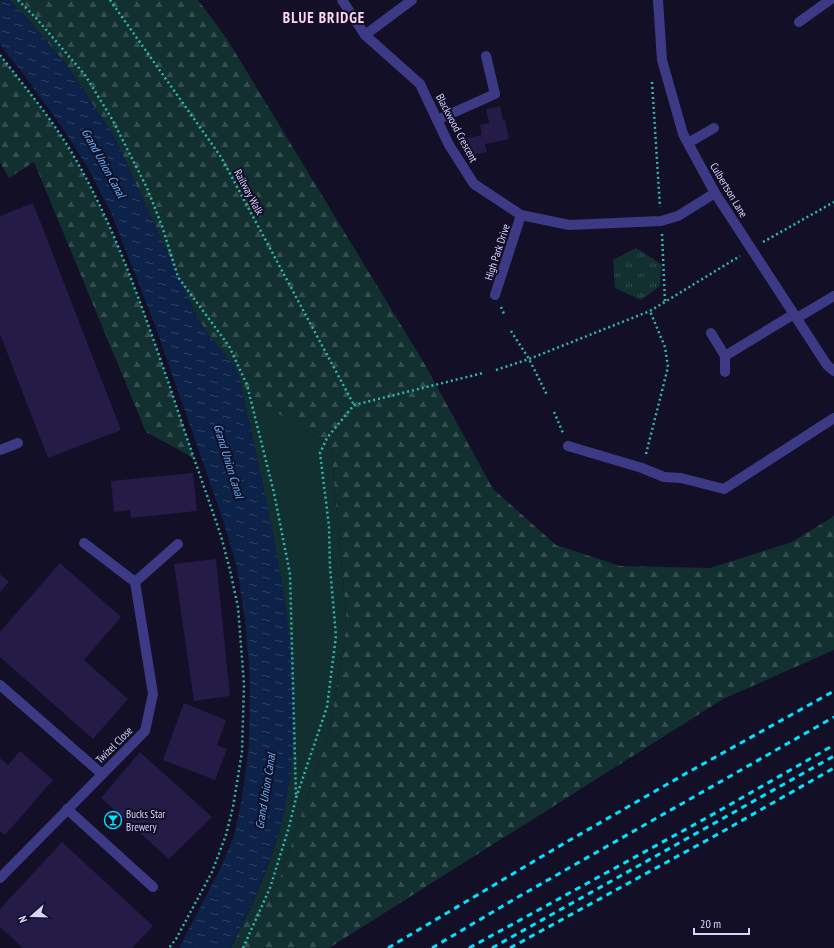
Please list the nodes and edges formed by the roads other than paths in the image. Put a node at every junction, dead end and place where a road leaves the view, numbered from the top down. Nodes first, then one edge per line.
1 (342, 0) edge
2 (412, 0) edge
3 (658, 0) edge
4 (830, 0) edge
5 (799, 22) dead end
6 (365, 35) junction
7 (486, 56) dead end
8 (437, 120) junction
9 (714, 128) dead end
10 (688, 143) junction
11 (715, 193) junction
12 (521, 215) junction
13 (495, 295) dead end
14 (834, 296) edge
15 (796, 316) junction
16 (711, 333) dead end
17 (725, 356) junction
18 (834, 371) edge
19 (726, 372) dead end
20 (834, 418) edge
21 (18, 443) dead end
22 (568, 446) road end
23 (0, 450) edge
24 (84, 543) dead end
25 (178, 544) dead end
26 (135, 582) junction
27 (0, 685) edge
28 (102, 774) junction
29 (67, 809) junction
30 (0, 878) edge
31 (153, 887) dead end

1 - 6 street, Blackwood Crescent
2 - 6 street
3 - 10 street, Culbertson Lane
4 - 5 street
6 - 8 street, Blackwood Crescent
7 - 8 street
8 - 12 street, Blackwood Crescent
9 - 10 street
10 - 11 street, Culbertson Lane
11 - 12 street, Blackwood Crescent
11 - 15 street, Culbertson Lane
12 - 13 street, High Park Drive
14 - 15 street
15 - 17 street
15 - 18 street, Culbertson Lane
16 - 17 street
17 - 19 street
20 - 22 street
21 - 23 street
24 - 26 street
25 - 26 street
26 - 28 street, Twizel Close
27 - 28 street
28 - 29 street, Twizel Close
29 - 30 street, Twizel Close
29 - 31 street

